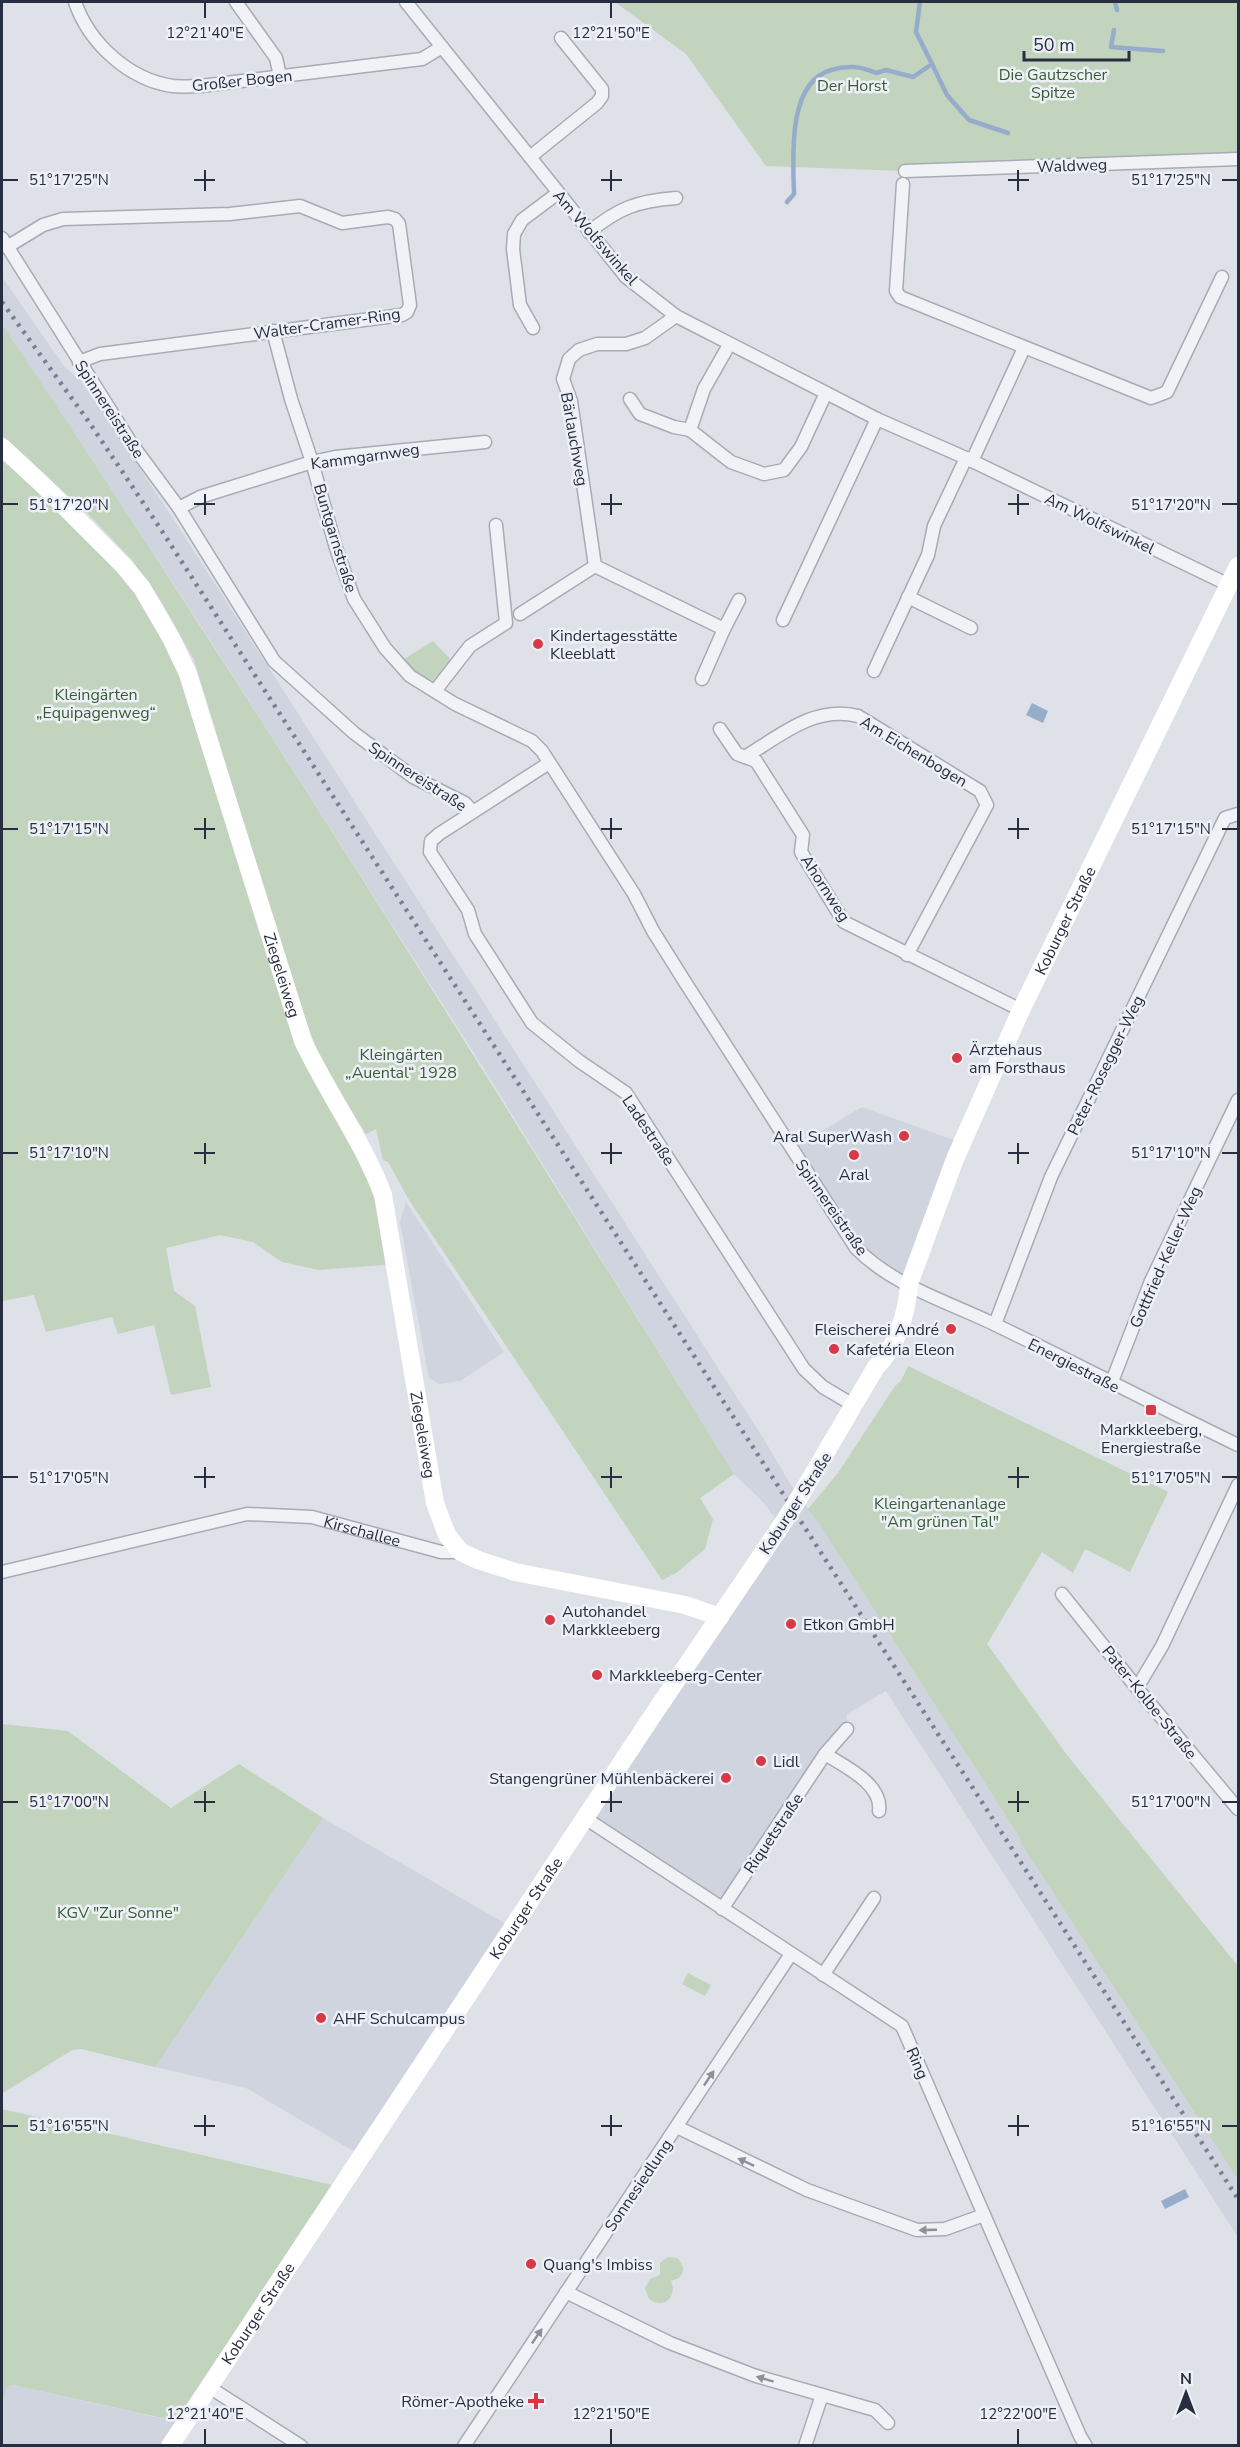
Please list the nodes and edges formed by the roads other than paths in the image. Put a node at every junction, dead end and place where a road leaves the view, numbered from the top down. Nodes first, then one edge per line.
1 (75, 2) edge
2 (236, 2) edge
3 (406, 2) edge
4 (561, 38) dead end
5 (442, 47) junction
6 (280, 76) junction
7 (530, 157) junction
8 (1239, 159) edge
9 (905, 171) dead end
10 (903, 184) dead end
11 (558, 193) junction
12 (676, 198) dead end
13 (589, 232) junction
14 (4, 243) edge
15 (1222, 277) dead end
16 (676, 316) junction
17 (533, 328) dead end
18 (273, 331) junction
19 (729, 345) junction
20 (1024, 348) junction
21 (79, 362) junction
22 (826, 393) junction
23 (630, 399) dead end
24 (877, 419) junction
25 (690, 430) junction
26 (485, 442) dead end
27 (2, 447) edge
28 (969, 460) junction
29 (312, 462) junction
30 (179, 508) junction
31 (496, 525) dead end
32 (1239, 566) edge
33 (595, 567) junction
34 (1229, 585) junction
35 (908, 597) junction
36 (739, 600) dead end
37 (520, 614) dead end
38 (783, 620) dead end
39 (971, 628) dead end
40 (724, 629) junction
41 (874, 671) dead end
42 (702, 680) dead end
43 (435, 691) junction
44 (720, 729) dead end
45 (745, 757) junction
46 (549, 763) junction
47 (472, 811) junction
48 (1235, 814) edge
49 (907, 955) junction
50 (1021, 1010) junction
51 (1239, 1100) edge
52 (1234, 1123) edge
53 (909, 1284) junction
54 (995, 1324) junction
55 (1111, 1384) junction
56 (855, 1406) junction
57 (1239, 1445) edge
58 (1239, 1485) edge
59 (461, 1552) junction
60 (2, 1572) edge
61 (1062, 1594) dead end
62 (720, 1617) junction
63 (1137, 1688) junction
64 (847, 1729) dead end
65 (825, 1754) junction
66 (1239, 1809) edge
67 (879, 1810) dead end
68 (585, 1818) junction
69 (874, 1898) dead end
70 (722, 1909) junction
71 (791, 1954) junction
72 (823, 1975) junction
73 (677, 2127) junction
74 (984, 2215) junction
75 (566, 2292) junction
76 (209, 2387) junction
77 (822, 2395) junction
78 (888, 2424) dead end
79 (467, 2442) edge
80 (170, 2445) edge
81 (301, 2445) edge
82 (805, 2445) edge
83 (1086, 2445) edge

1 - 6 street, Großer Bogen
2 - 6 street
3 - 5 street, Am Wolfswinkel
4 - 7 street
5 - 6 street, Großer Bogen
5 - 7 street, Am Wolfswinkel
7 - 11 street, Am Wolfswinkel
8 - 9 street, Waldweg
10 - 20 street
11 - 13 street, Am Wolfswinkel
11 - 17 street
12 - 13 street
13 - 16 street, Am Wolfswinkel
14 - 18 street, Walter-Cramer-Ring
14 - 21 street, Spinnereistraße
15 - 20 street
16 - 19 street, Am Wolfswinkel
16 - 33 street, Bärlauchweg
18 - 21 street, Walter-Cramer-Ring
18 - 29 street, Buntgarnstraße
19 - 22 street, Am Wolfswinkel
19 - 25 street
20 - 28 street
21 - 30 street, Spinnereistraße
22 - 24 street, Am Wolfswinkel
22 - 25 street
23 - 25 street
24 - 28 street, Am Wolfswinkel
24 - 38 street
26 - 29 street, Kammgarnweg
27 - 59 main road, Ziegeleiweg
28 - 34 street, Am Wolfswinkel
28 - 35 street
29 - 30 street, Kammgarnweg
29 - 43 street, Buntgarnstraße
30 - 47 street, Spinnereistraße
31 - 43 street
32 - 34 main road, Koburger Straße
33 - 37 street
33 - 40 street
34 - 50 main road, Koburger Straße
35 - 39 street
35 - 41 street
36 - 40 street
40 - 42 street
43 - 46 street, Buntgarnstraße
44 - 45 street, Ahornweg
45 - 49 street, Ahornweg
45 - 49 street, Am Eichenbogen
46 - 47 street, Spinnereistraße
46 - 53 street, Spinnereistraße
47 - 56 street, Ladestraße
48 - 54 street, Peter-Rosegger-Weg
49 - 50 street, Ahornweg
50 - 53 main road, Koburger Straße
51 - 52 street, Gottfried-Keller-Weg
52 - 55 street, Gottfried-Keller-Weg
53 - 54 street, Energiestraße
53 - 56 main road, Koburger Straße
54 - 55 street, Energiestraße
55 - 57 street, Energiestraße
56 - 62 main road, Koburger Straße, bridge
58 - 63 street
59 - 60 street, Kirschallee
59 - 62 main road, Kirschallee
61 - 63 street, Pater-Kolbe-Straße
62 - 68 main road, Koburger Straße
63 - 66 street, Pater-Kolbe-Straße
64 - 65 street, Riquetstraße
65 - 67 street
65 - 70 street, Riquetstraße
68 - 70 street, Ring
68 - 76 main road, Koburger Straße
69 - 72 street
70 - 71 street, Ring
71 - 72 street, Ring
73 -> 71 street, Sonnesiedlung
72 - 74 street, Ring
74 -> 73 street
73 - 75 street, Sonnesiedlung
74 - 83 street, Ring
77 -> 75 street
79 -> 75 street, Sonnesiedlung
76 - 80 main road, Koburger Straße
76 - 81 street
77 - 78 street
77 - 82 street

